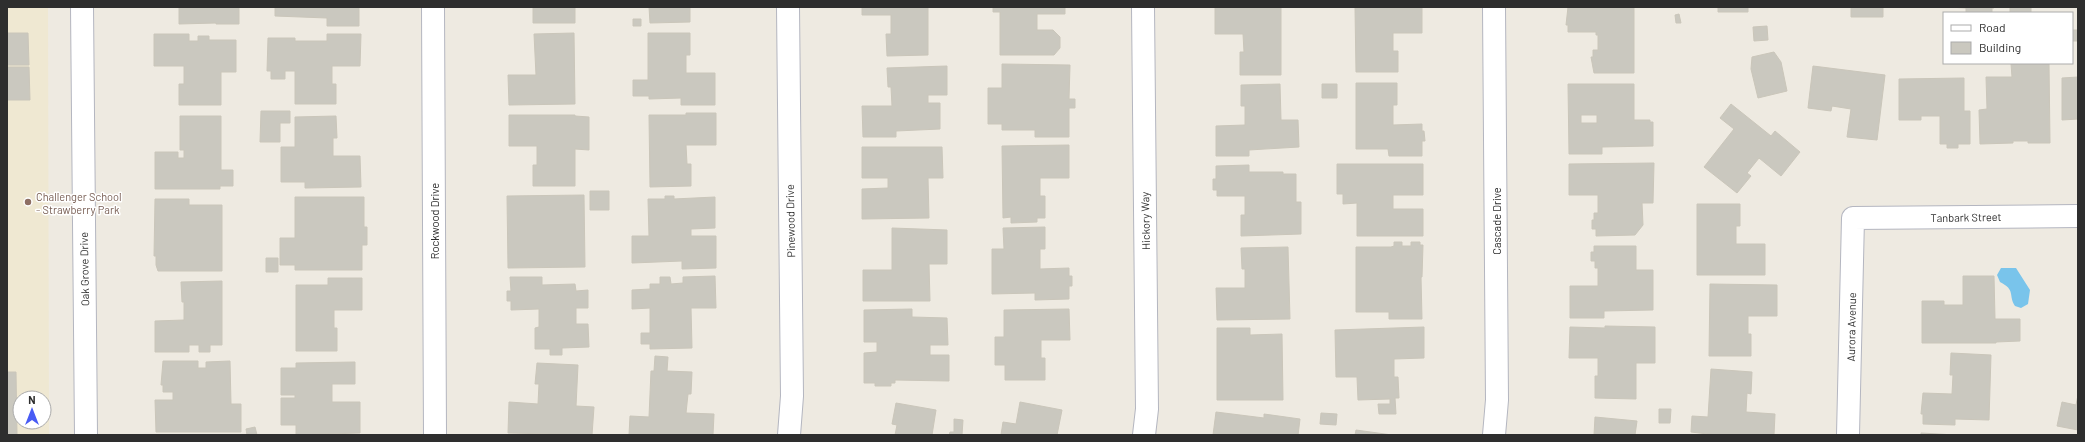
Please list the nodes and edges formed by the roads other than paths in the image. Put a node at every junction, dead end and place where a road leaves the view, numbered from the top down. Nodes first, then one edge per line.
1 (82, 7) edge
2 (433, 7) edge
3 (788, 7) edge
4 (1143, 7) edge
5 (1494, 7) edge
6 (2078, 216) edge
7 (1853, 218) joint
8 (86, 435) edge
9 (435, 435) edge
10 (789, 435) edge
11 (1144, 435) edge
12 (1494, 435) edge
13 (1848, 435) edge

1 - 8 street, Oak Grove Drive
2 - 9 street, Rockwood Drive
3 - 10 street, Pinewood Drive
4 - 11 street, Hickory Way
5 - 12 street, Cascade Drive
6 - 7 street, Tanbark Street
7 - 13 street, Aurora Avenue

